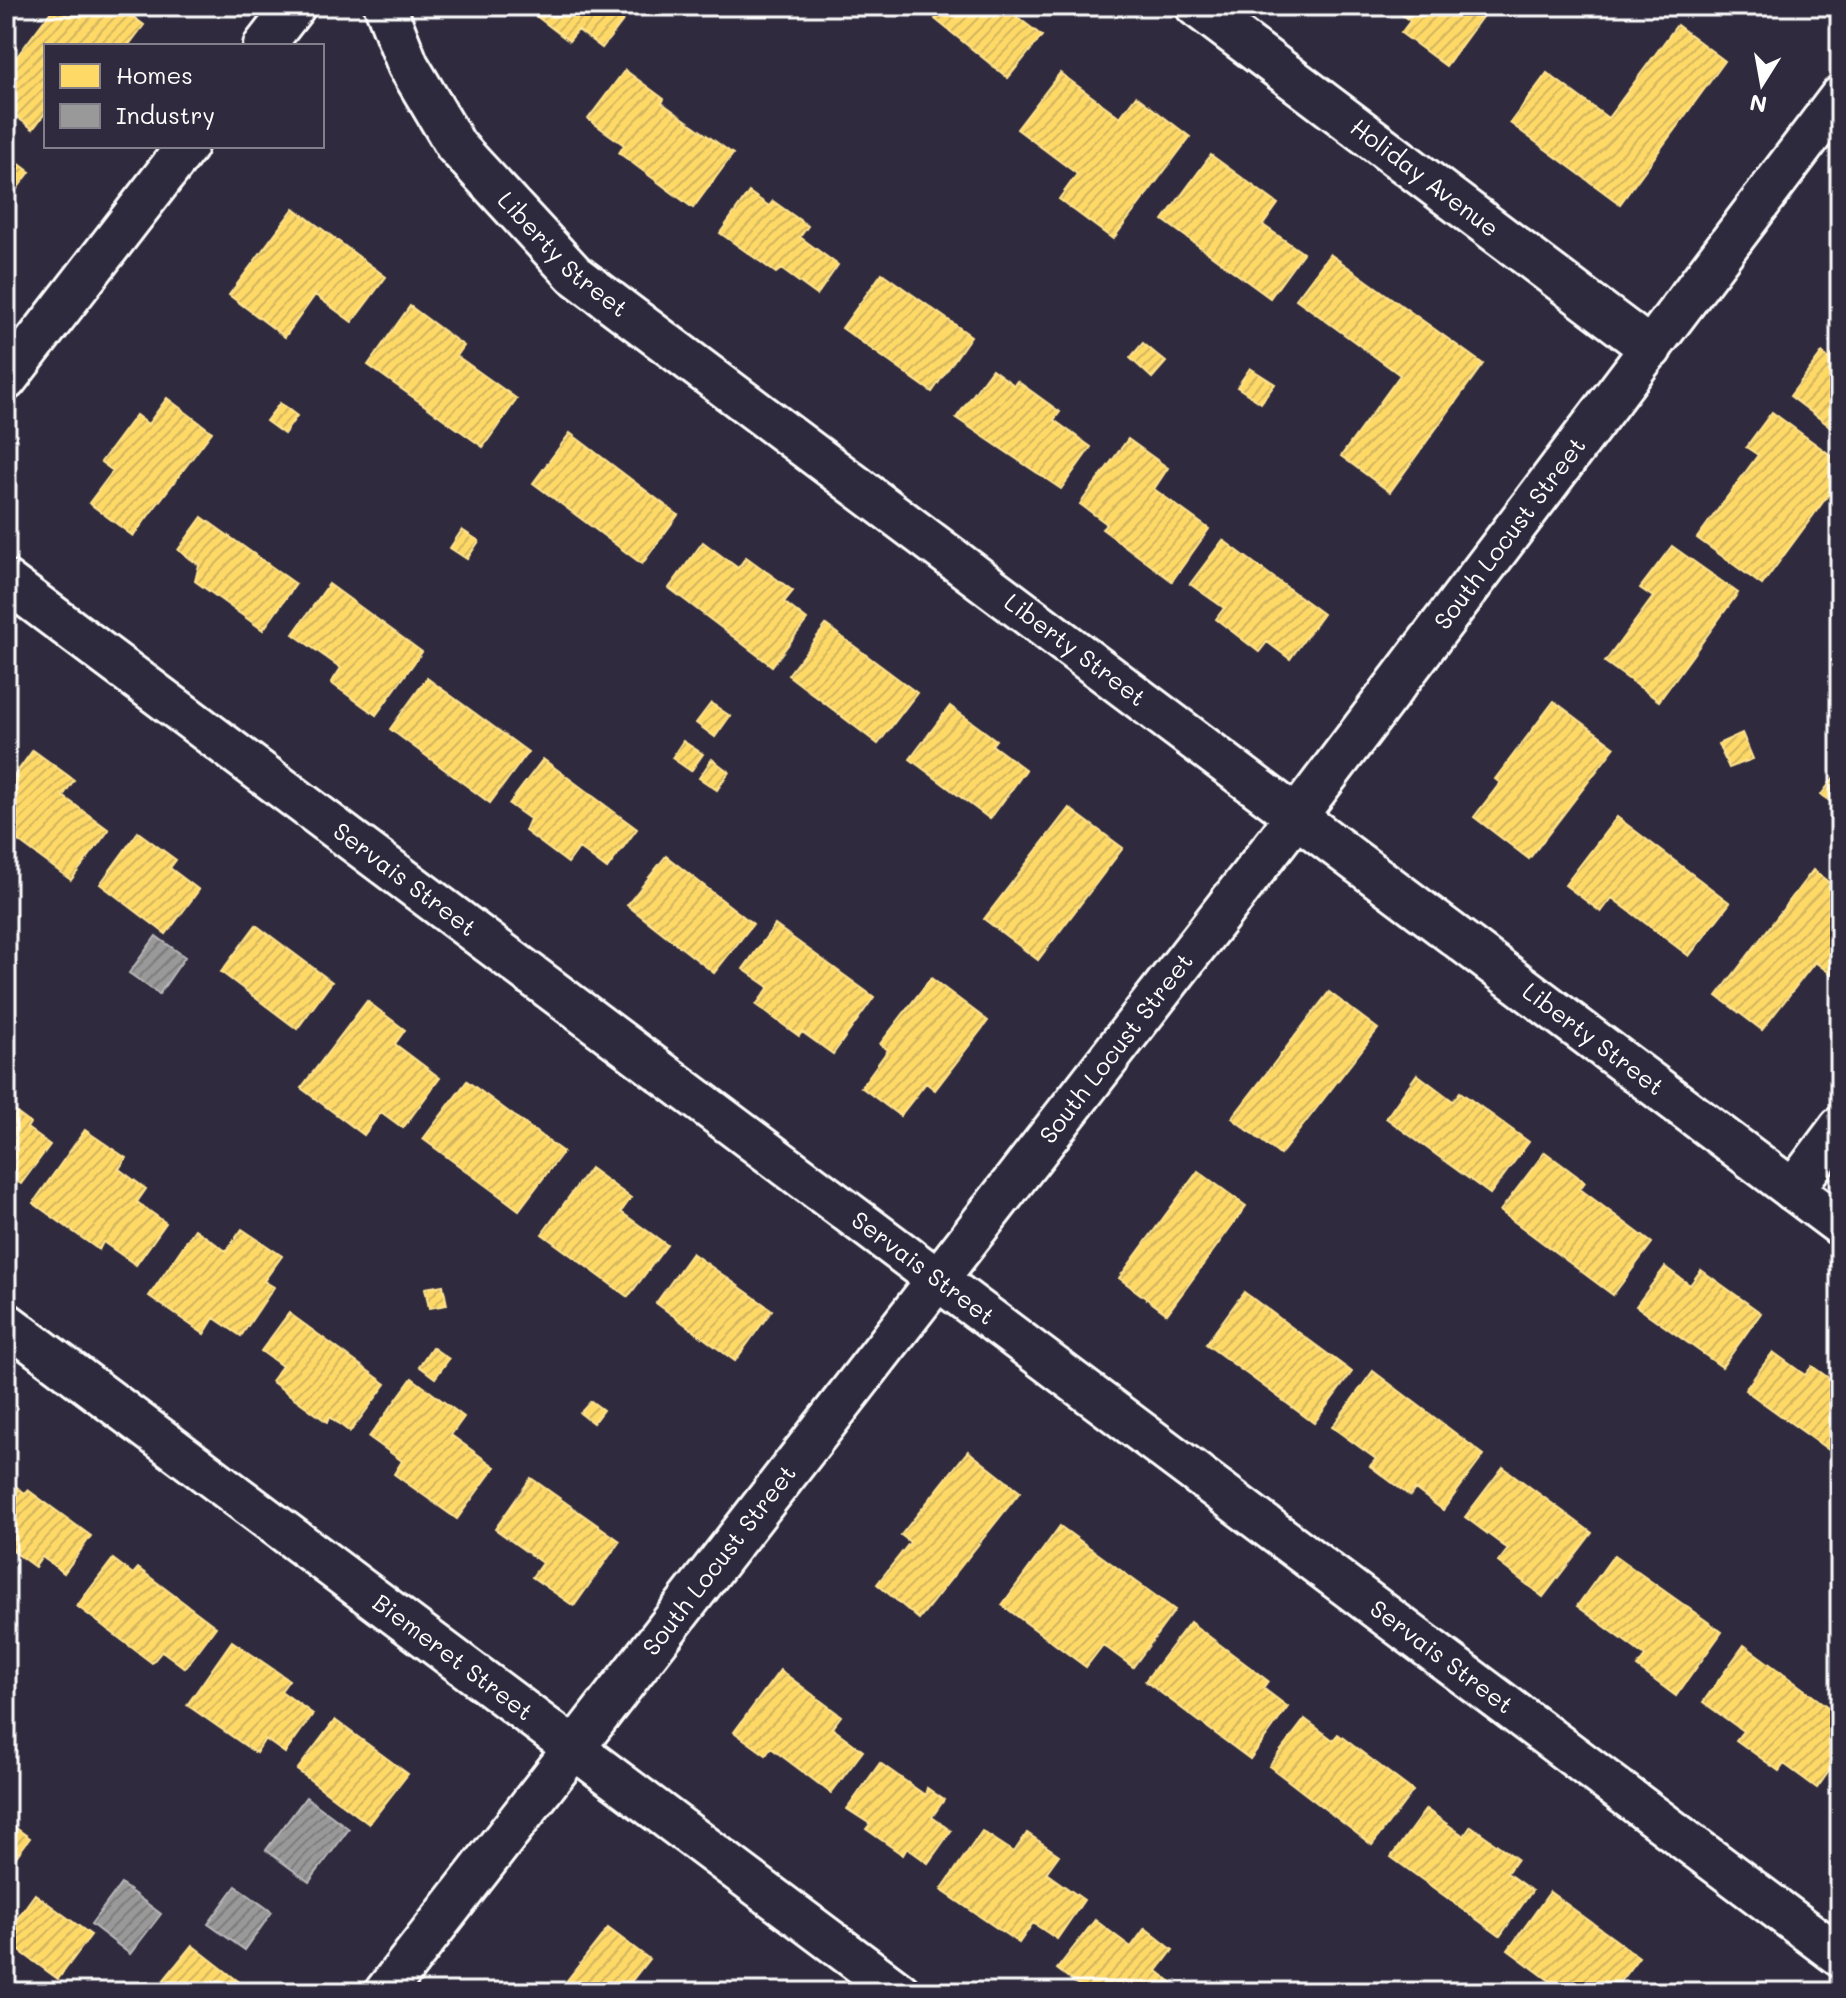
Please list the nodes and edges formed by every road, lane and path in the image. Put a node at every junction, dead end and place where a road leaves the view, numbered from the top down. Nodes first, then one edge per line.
1 (295, 6) edge
2 (385, 6) edge
3 (1196, 6) edge
4 (266, 44) edge
5 (1840, 97) edge
6 (185, 148) edge
7 (1651, 349) junction
8 (6, 380) edge
9 (6, 581) edge
10 (1296, 817) junction
11 (1840, 1127) edge
12 (1793, 1190) junction
13 (1840, 1225) edge
14 (937, 1280) junction
15 (6, 1323) edge
16 (574, 1749) junction
17 (1840, 1956) edge
18 (385, 1992) edge
19 (899, 1992) edge

1 - 4 street
2 - 10 street, Liberty Street
3 - 7 street, Holiday Avenue
5 - 7 street, South Locust Street
6 - 8 street
7 - 10 street, South Locust Street
9 - 14 street, Servais Street
10 - 12 street, Liberty Street
10 - 14 street, South Locust Street
11 - 12 street
12 - 13 street, Liberty Street
14 - 16 street, South Locust Street
14 - 17 street, Servais Street
15 - 16 street, Biemeret Street
16 - 18 street, South Locust Street
16 - 19 street, Biemeret Street

